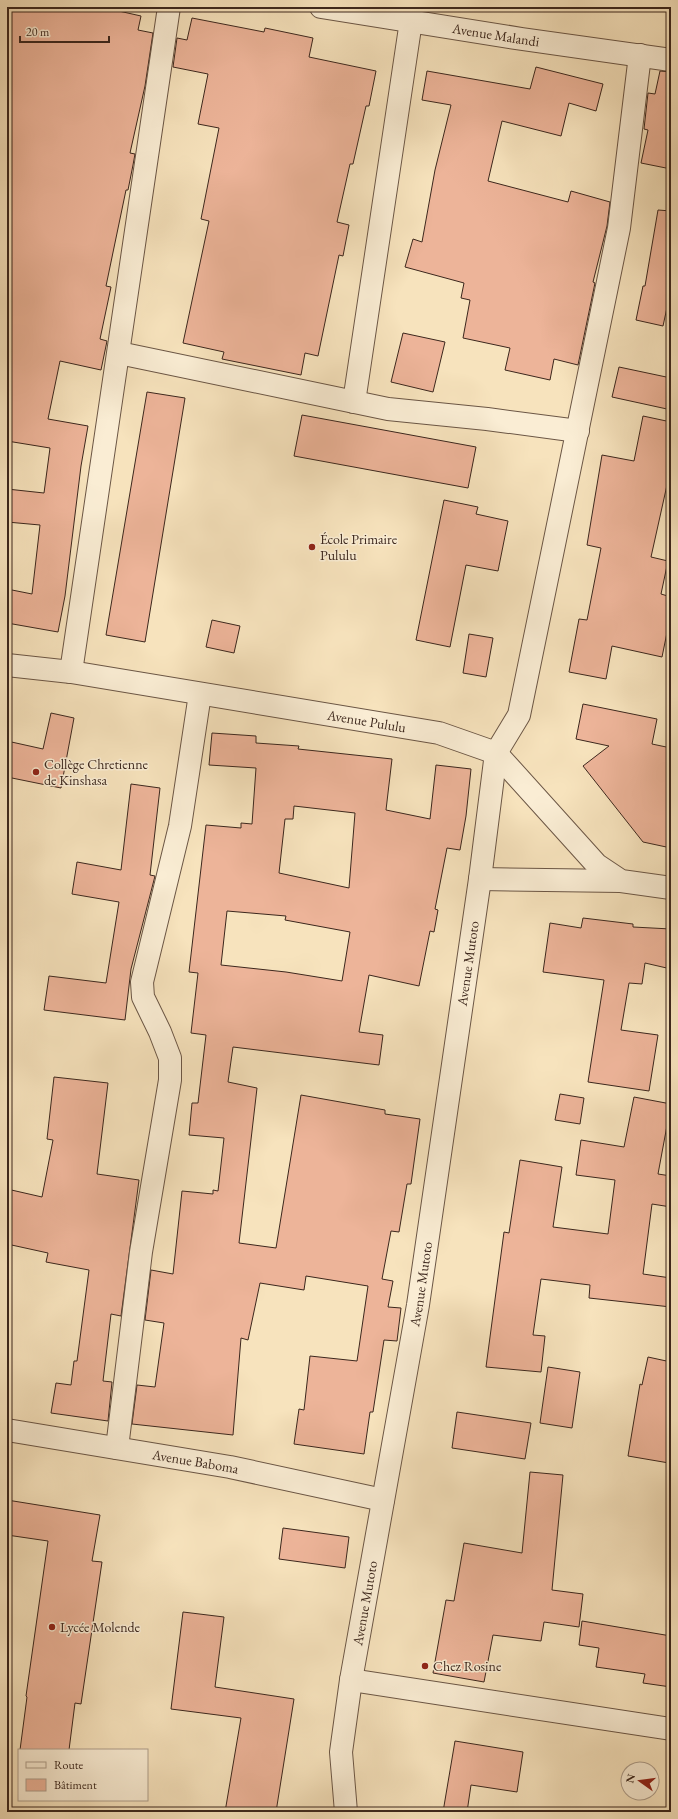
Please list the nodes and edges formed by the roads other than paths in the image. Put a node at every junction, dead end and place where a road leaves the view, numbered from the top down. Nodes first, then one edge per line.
1 (169, 7) edge
2 (321, 7) edge
3 (411, 21) junction
4 (640, 55) junction
5 (671, 60) edge
6 (119, 353) junction
7 (354, 402) junction
8 (578, 431) junction
9 (7, 665) edge
10 (71, 672) junction
11 (200, 694) junction
12 (496, 753) junction
13 (480, 879) junction
14 (621, 881) junction
15 (671, 888) edge
16 (7, 1430) edge
17 (117, 1448) junction
18 (383, 1500) junction
19 (351, 1680) junction
20 (671, 1729) edge
21 (346, 1812) edge

1 - 6 street
2 - 3 street, Avenue Malandi
3 - 4 street, Avenue Malandi
3 - 7 street
4 - 5 street, Avenue Malandi
4 - 8 street
6 - 7 street
6 - 10 street
7 - 8 street
8 - 12 street
9 - 10 street, Avenue Pululu
10 - 11 street, Avenue Pululu
11 - 12 street, Avenue Pululu
11 - 17 street
12 - 13 street, Avenue Mutoto
12 - 14 street, Avenue Pululu
13 - 14 street
13 - 18 street, Avenue Mutoto
14 - 15 street, Avenue Pululu
16 - 17 street, Avenue Baboma
17 - 18 street, Avenue Baboma
18 - 19 street, Avenue Mutoto
19 - 20 street
19 - 21 street, Avenue Mutoto

